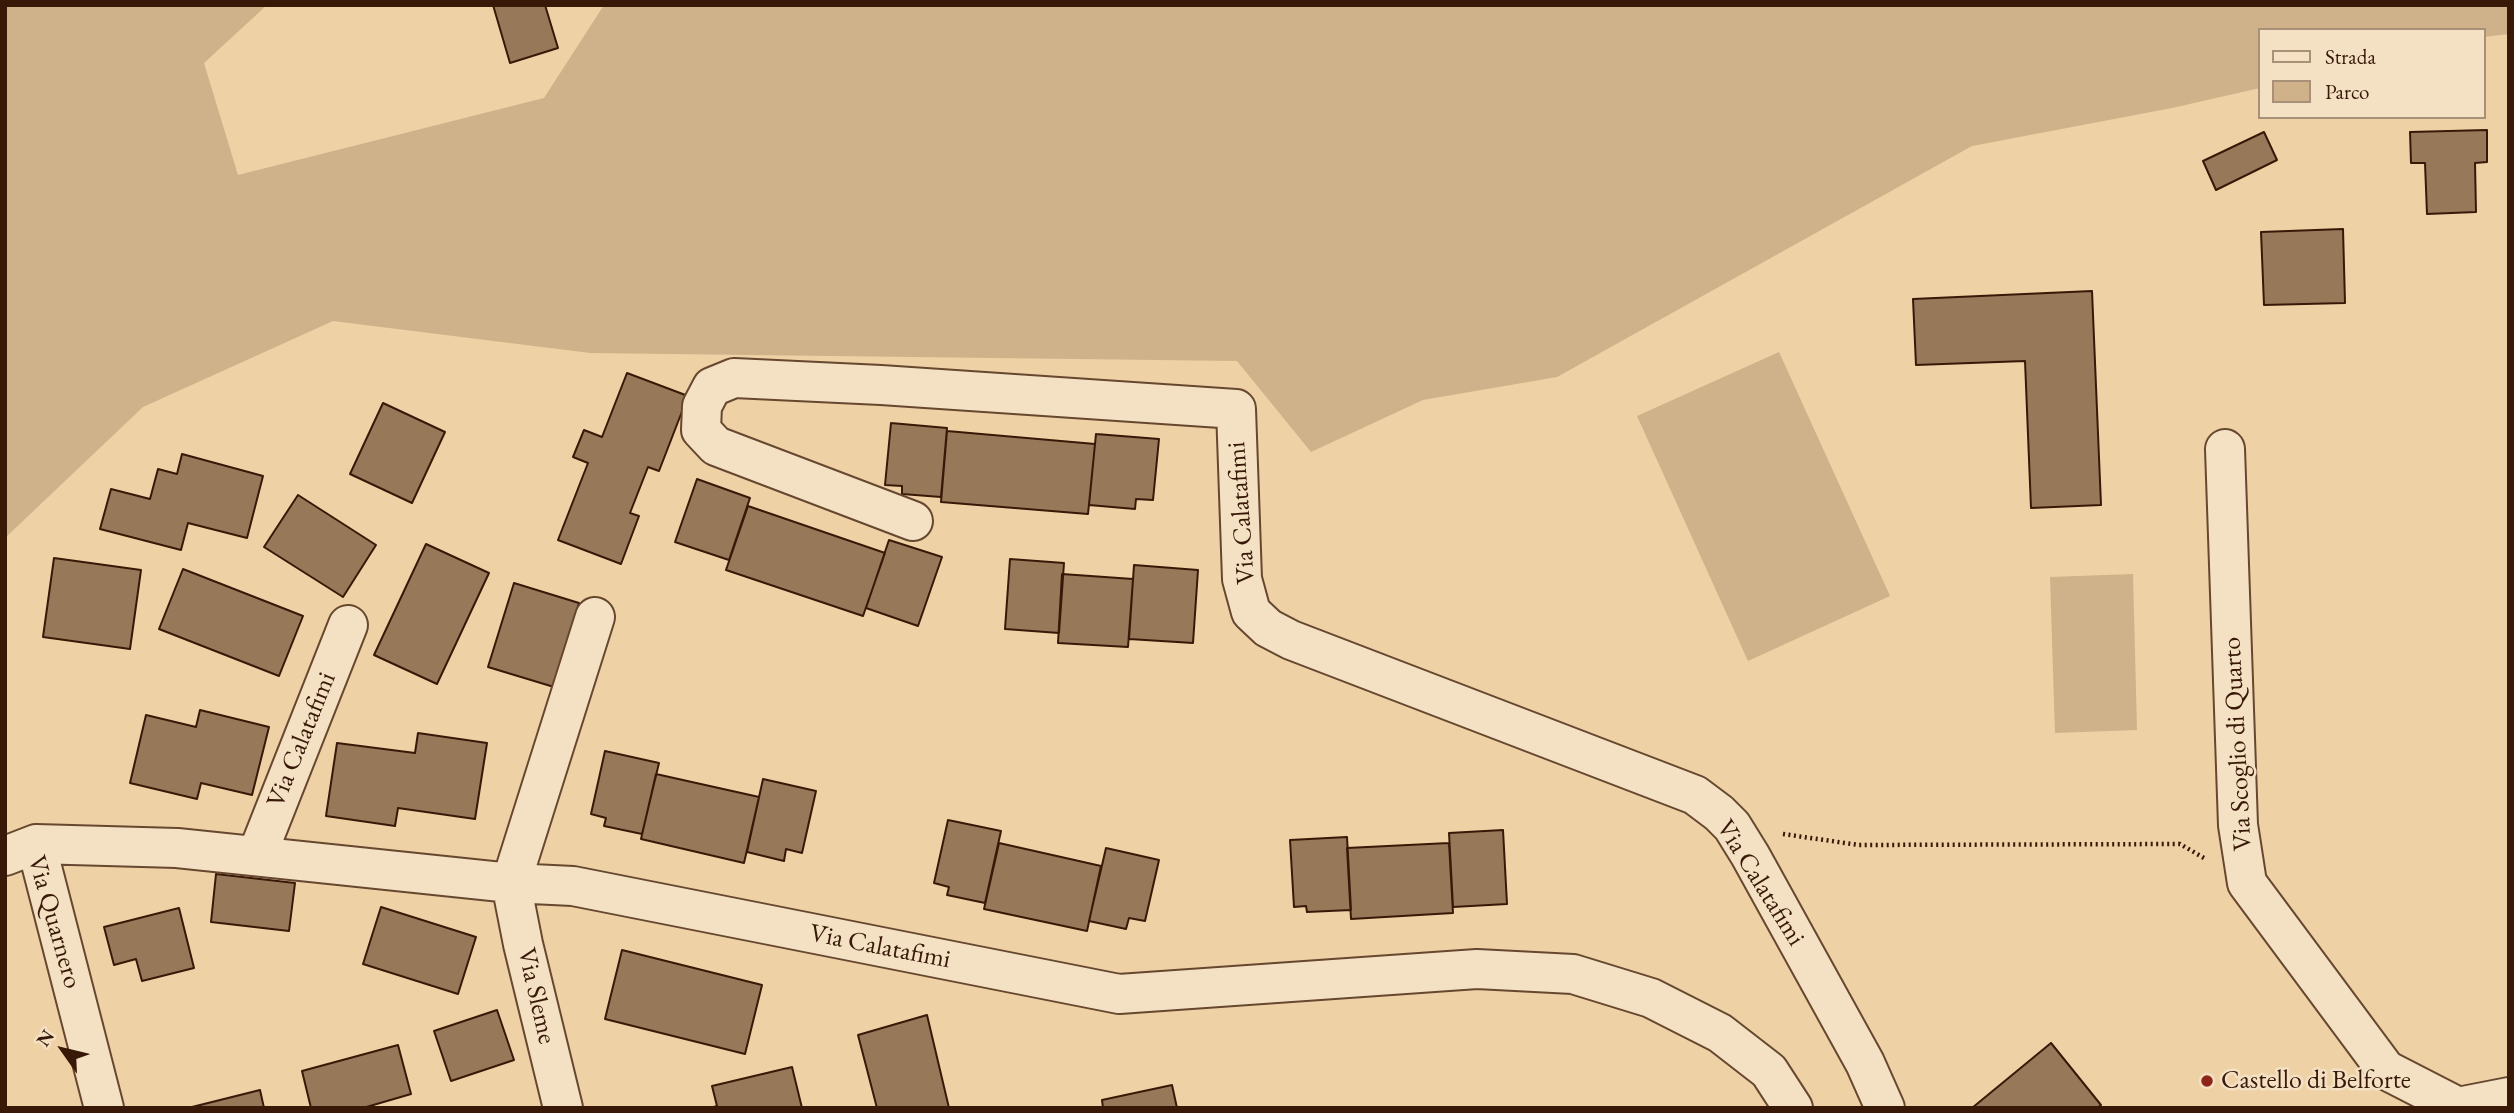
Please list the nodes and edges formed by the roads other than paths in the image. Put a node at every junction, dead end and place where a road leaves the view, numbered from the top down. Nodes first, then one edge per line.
1 (2225, 449) dead end
2 (913, 521) dead end
3 (595, 617) dead end
4 (348, 625) dead end
5 (21, 850) edge
6 (257, 855) junction
7 (512, 883) junction
8 (2509, 1097) edge
9 (104, 1108) edge
10 (563, 1108) edge
11 (1793, 1108) edge
12 (1885, 1108) edge

1 - 8 street, Via Scoglio di Quarto
2 - 12 street, Via Calatafimi
3 - 7 street
4 - 6 street, Via Calatafimi
5 - 6 street, Via Calatafimi
5 - 9 street, Via Quarnero
6 - 7 street, Via Calatafimi
7 - 10 street, Via Sleme
7 - 11 street, Via Calatafimi

